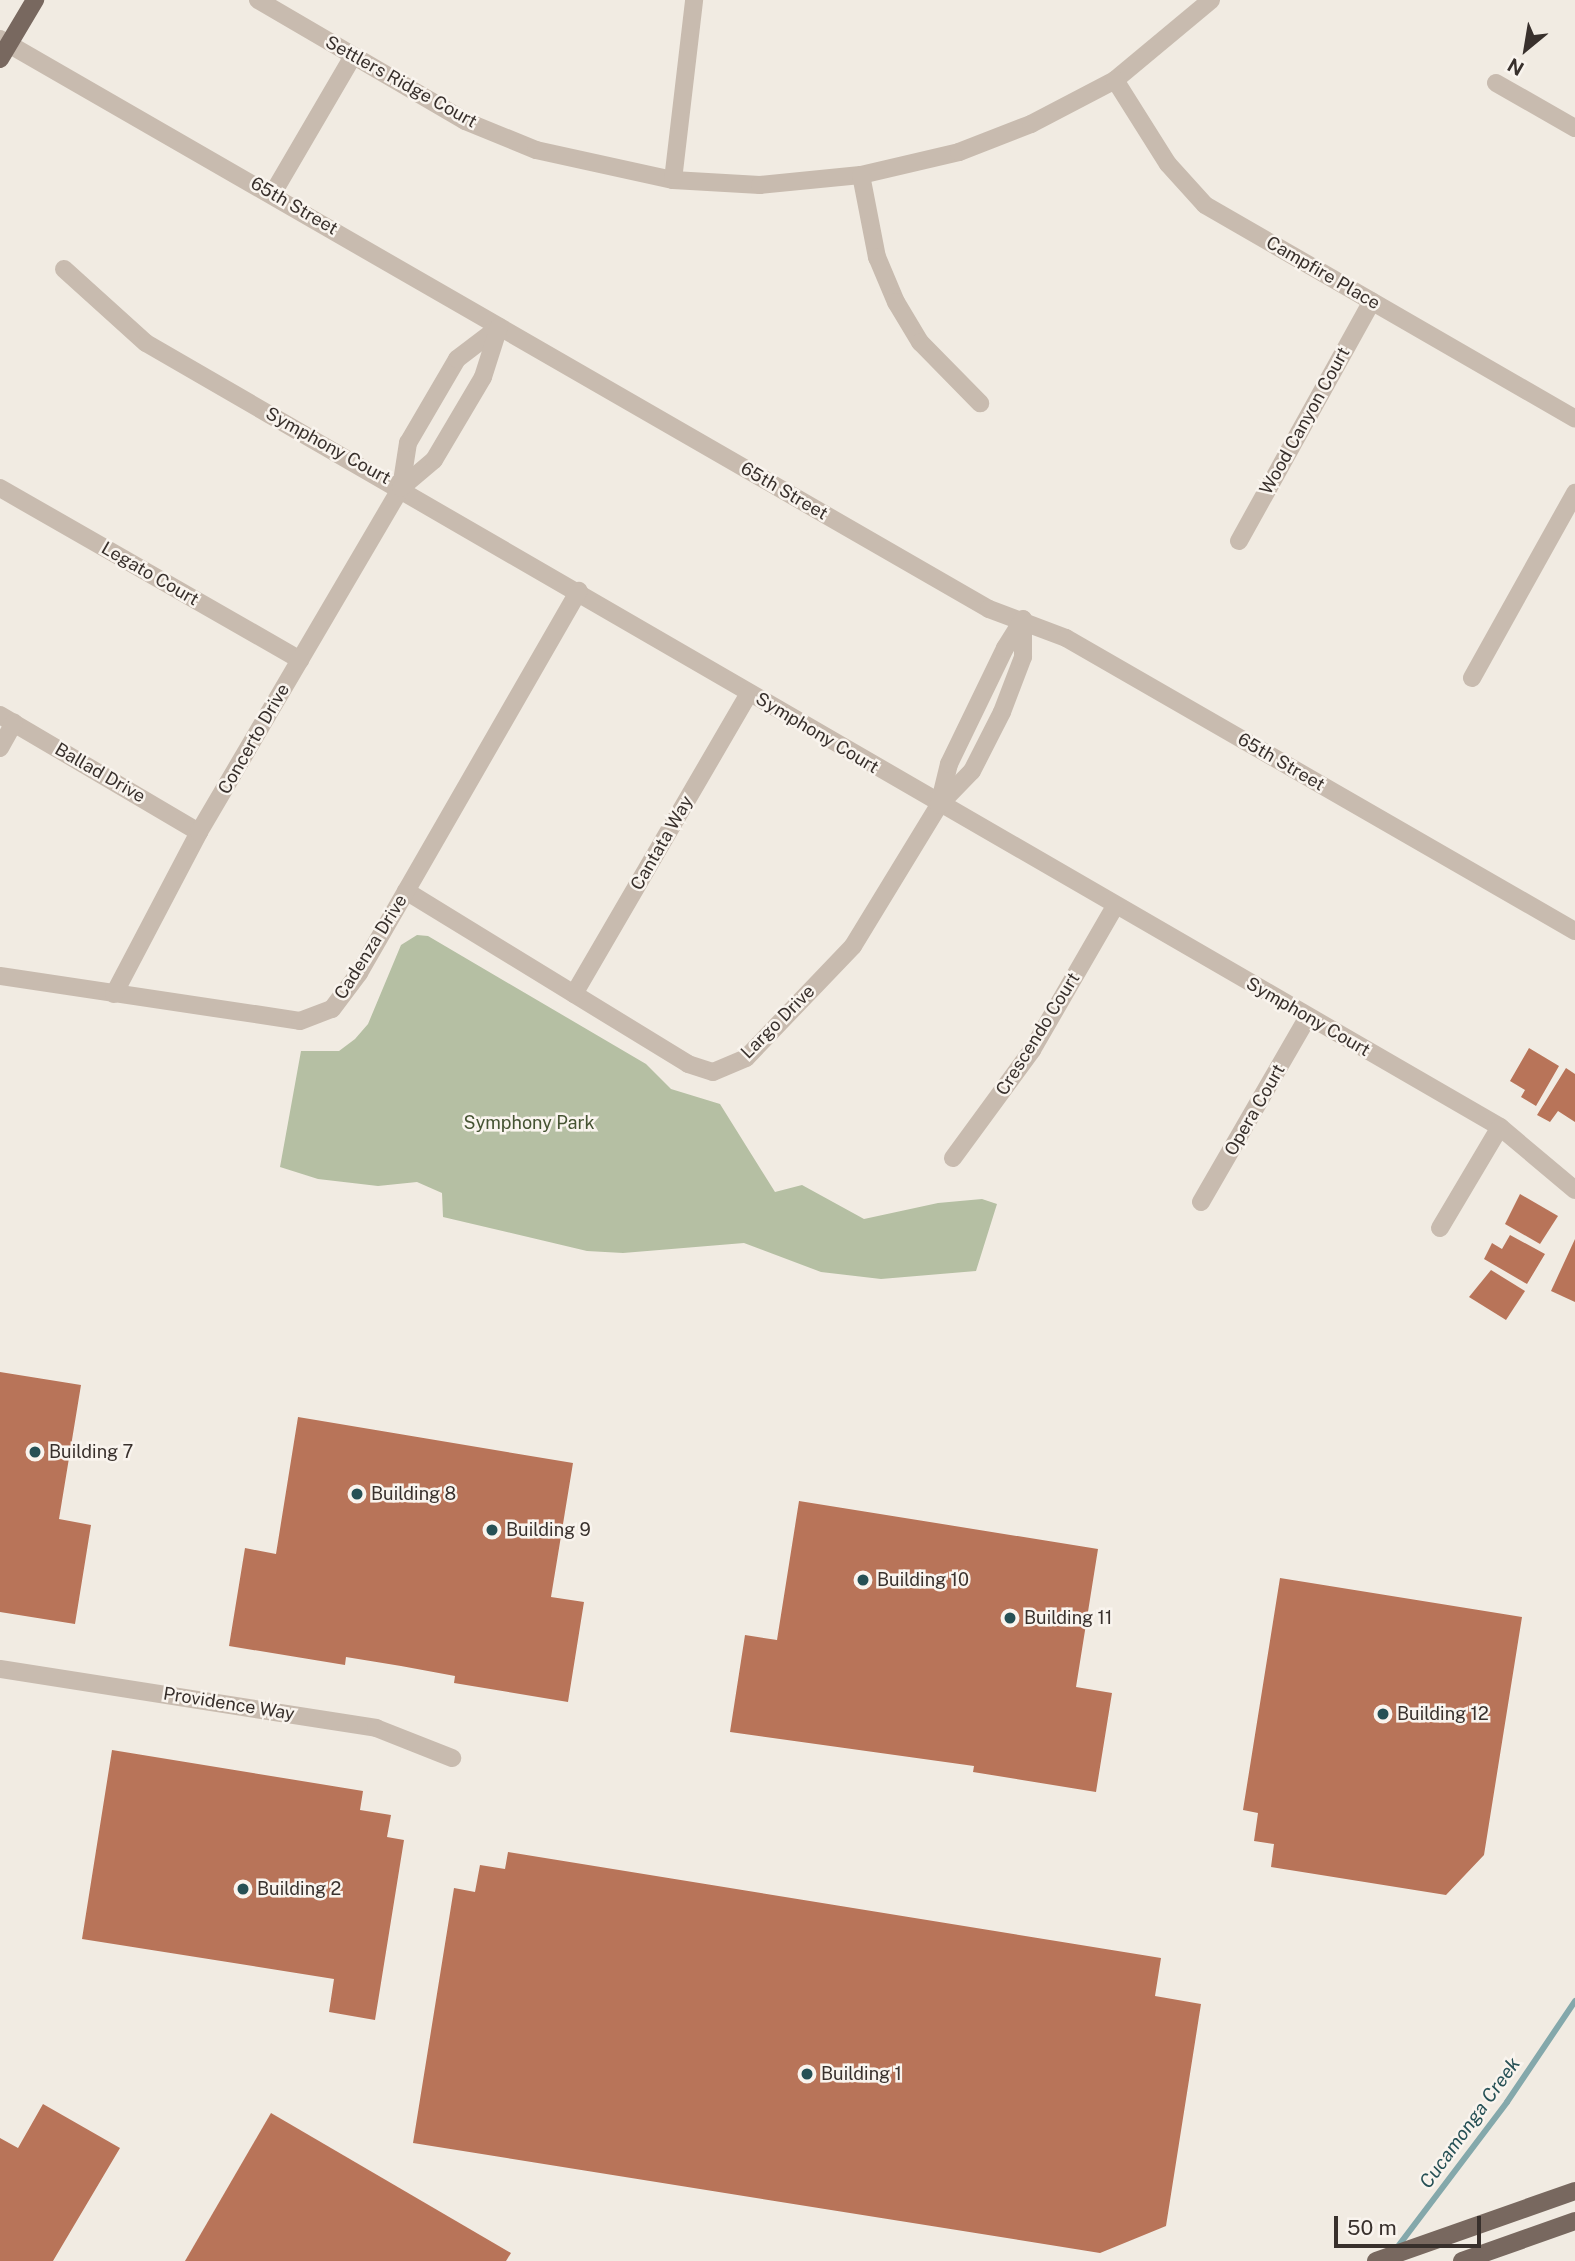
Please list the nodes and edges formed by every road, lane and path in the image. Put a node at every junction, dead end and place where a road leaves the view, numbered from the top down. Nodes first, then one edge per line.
1 (35, 0) edge
2 (258, 0) edge
3 (694, 0) edge
4 (1211, 0) edge
5 (3, 47) edge
6 (353, 56) junction
7 (1115, 80) junction
8 (1496, 83) dead end
9 (1575, 128) edge
10 (861, 175) junction
11 (673, 180) junction
12 (273, 193) junction
13 (64, 269) dead end
14 (1372, 301) junction
15 (499, 327) junction
16 (980, 403) dead end
17 (1575, 419) edge
18 (0, 488) edge
19 (401, 488) junction
20 (1575, 493) edge
21 (1239, 541) dead end
22 (579, 592) junction
23 (1024, 620) junction
24 (300, 660) junction
25 (1472, 678) dead end
26 (749, 693) junction
27 (7, 719) edge
28 (0, 748) edge
29 (939, 804) junction
30 (199, 832) junction
31 (406, 891) junction
32 (1115, 906) junction
33 (1575, 931) edge
34 (0, 976) edge
35 (114, 994) junction
36 (574, 994) junction
37 (1308, 1017) junction
38 (1500, 1127) junction
39 (953, 1158) dead end
40 (1575, 1191) edge
41 (1201, 1202) dead end
42 (1440, 1228) dead end
43 (0, 1668) edge
44 (452, 1758) dead end
45 (1575, 2191) edge
46 (1575, 2221) edge
47 (1376, 2261) edge
48 (1462, 2261) edge

1 - 5 main road
2 - 6 street, Settlers Ridge Court
3 - 11 street
4 - 7 street, Settlers Ridge Court
5 - 12 street, 65th Street
6 - 11 street, Settlers Ridge Court
6 - 12 street
7 - 10 street, Settlers Ridge Court
7 - 14 street, Campfire Place
8 - 9 street
10 - 11 street, Settlers Ridge Court
10 - 16 street
12 - 15 street, 65th Street
13 - 19 street, Symphony Court
14 - 17 street, Campfire Place
14 - 21 street, Wood Canyon Court
15 - 19 street, Concerto Drive
15 - 19 street, Concerto Drive
15 - 23 street, 65th Street
18 - 24 street, Legato Court
19 - 22 street, Symphony Court
19 - 24 street, Concerto Drive
20 - 25 street
22 - 26 street, Symphony Court
22 - 31 street, Cadenza Drive
23 - 29 street, Largo Drive
23 - 29 street, Largo Drive
23 - 33 street, 65th Street
24 - 30 street, Concerto Drive
26 - 29 street, Symphony Court
26 - 36 street, Cantata Way
27 - 28 street
27 - 30 street, Ballad Drive
29 - 32 street, Symphony Court
29 - 36 street, Largo Drive
30 - 35 street, Concerto Drive
31 - 35 street, Cadenza Drive
31 - 36 street, Largo Drive
32 - 37 street, Symphony Court
32 - 39 street, Crescendo Court
34 - 35 street, Cadenza Drive
37 - 38 street, Symphony Court
37 - 41 street, Opera Court
38 - 40 street, Symphony Court
38 - 42 street
43 - 44 street, Providence Way
45 - 47 main road
46 - 48 main road

